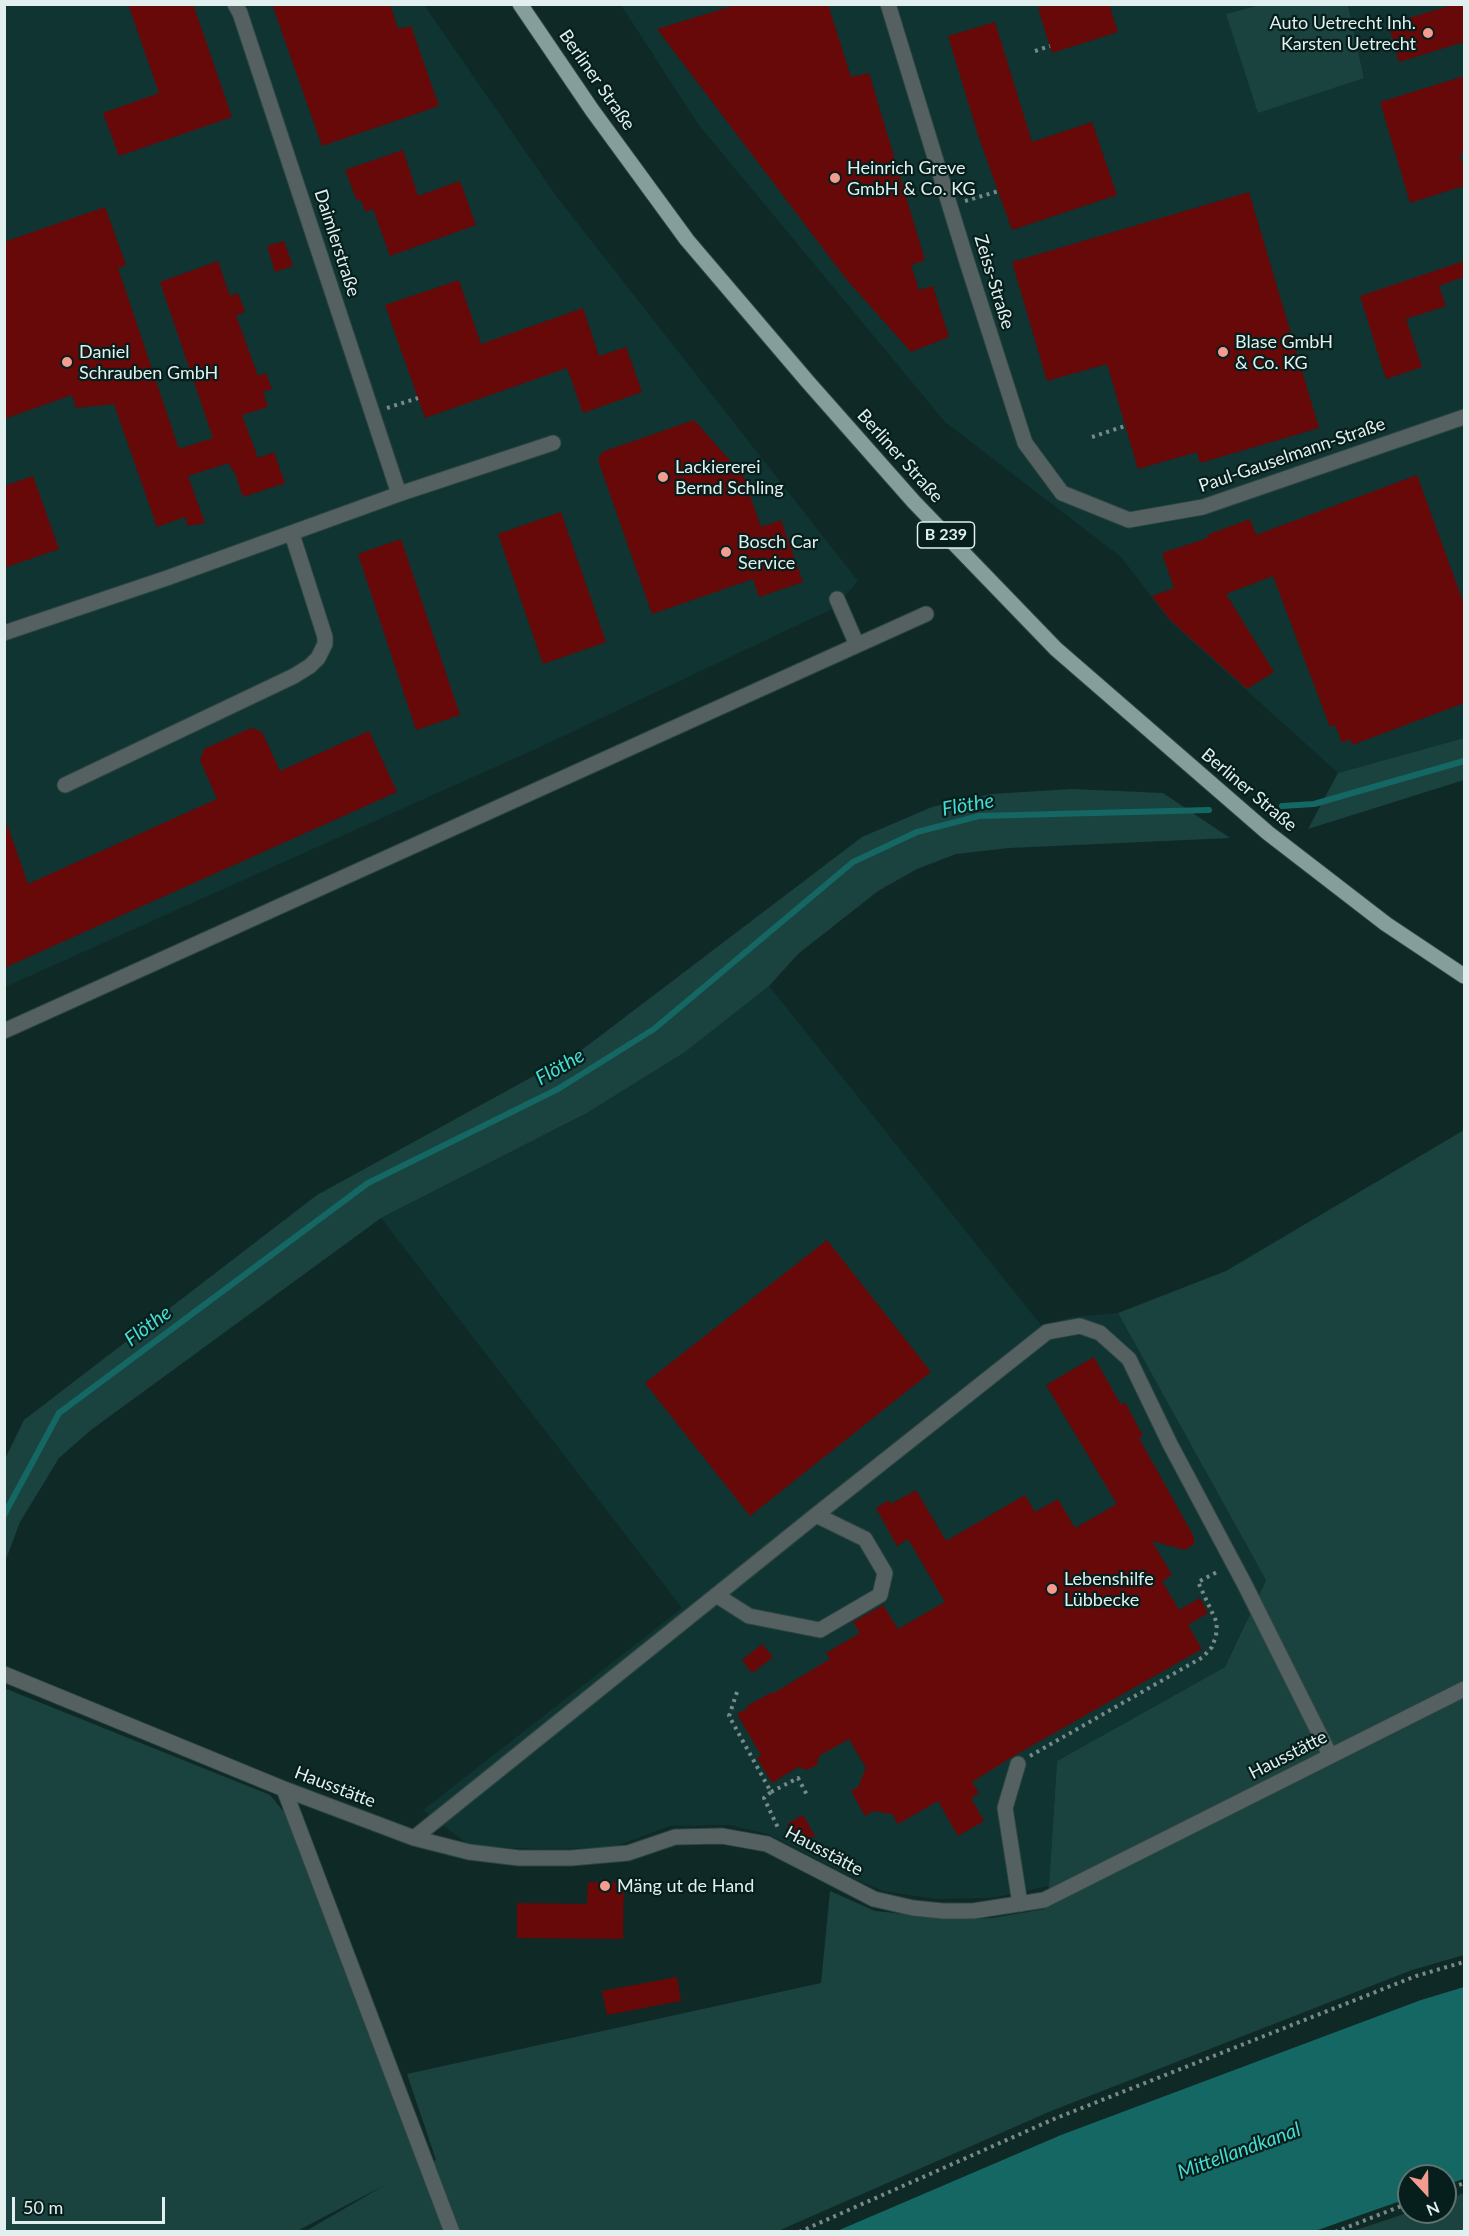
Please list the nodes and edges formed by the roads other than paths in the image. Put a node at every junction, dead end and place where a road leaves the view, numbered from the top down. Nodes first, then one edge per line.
1 (236, 4) edge
2 (520, 4) edge
3 (888, 4) edge
4 (1464, 417) edge
5 (553, 443) dead end
6 (399, 494) junction
7 (1129, 520) joint
8 (292, 534) junction
9 (837, 599) dead end
10 (926, 614) dead end
11 (4, 633) edge
12 (857, 645) junction
13 (65, 785) dead end
14 (1464, 976) edge
15 (4, 1031) edge
16 (816, 1515) junction
17 (716, 1595) junction
18 (4, 1674) edge
19 (1464, 1689) edge
20 (1330, 1755) junction
21 (1018, 1764) road end
22 (284, 1789) junction
23 (414, 1838) junction
24 (1020, 1904) junction
25 (452, 2232) edge

1 - 6 street, Daimlerstraße
2 - 14 main road, Berliner Straße / B 239
3 - 7 street, Zeiss-Straße
4 - 7 street, Paul-Gauselmann-Straße
5 - 6 street
6 - 8 street
8 - 11 street
8 - 13 street
9 - 12 street
10 - 12 street
12 - 15 street
16 - 17 street
16 - 17 street
16 - 20 street
17 - 23 street
18 - 22 street, Hausstätte
19 - 20 street, Hausstätte
20 - 24 street, Hausstätte
21 - 24 street
22 - 23 street, Hausstätte
22 - 25 street
23 - 24 street, Hausstätte

